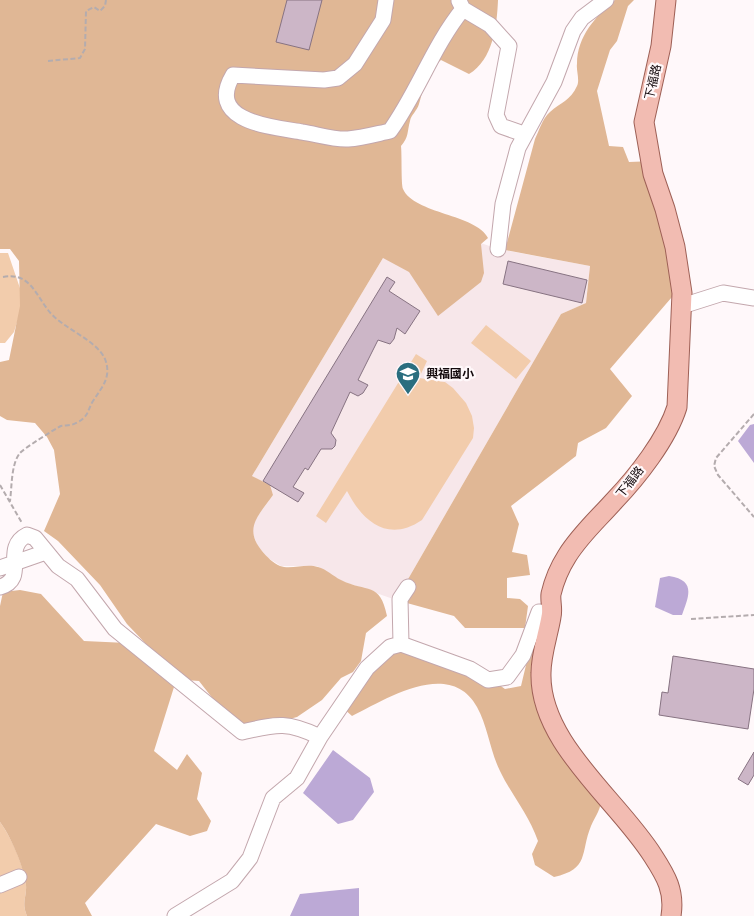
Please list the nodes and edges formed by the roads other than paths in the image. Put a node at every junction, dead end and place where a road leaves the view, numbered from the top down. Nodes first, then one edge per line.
1 (386, 0) edge
2 (606, 0) edge
3 (666, 0) edge
4 (461, 4) edge
5 (524, 134) junction
6 (498, 249) dead end
7 (754, 298) edge
8 (682, 306) junction
9 (46, 552) junction
10 (15, 562) junction
11 (0, 568) edge
12 (0, 588) edge
13 (408, 588) dead end
14 (552, 614) junction
15 (401, 644) junction
16 (320, 737) junction
17 (19, 878) dead end
18 (0, 885) edge
19 (175, 916) edge
20 (670, 916) edge

1 - 4 street
2 - 5 street
3 - 8 main road, 下福路
4 - 5 street
5 - 6 street
7 - 8 street
8 - 14 main road, 下福路
9 - 10 street
9 - 10 street
9 - 16 street
10 - 11 street
10 - 12 street
13 - 15 street
14 - 15 street
14 - 20 main road, 下福路
15 - 16 street
16 - 19 street
17 - 18 street

